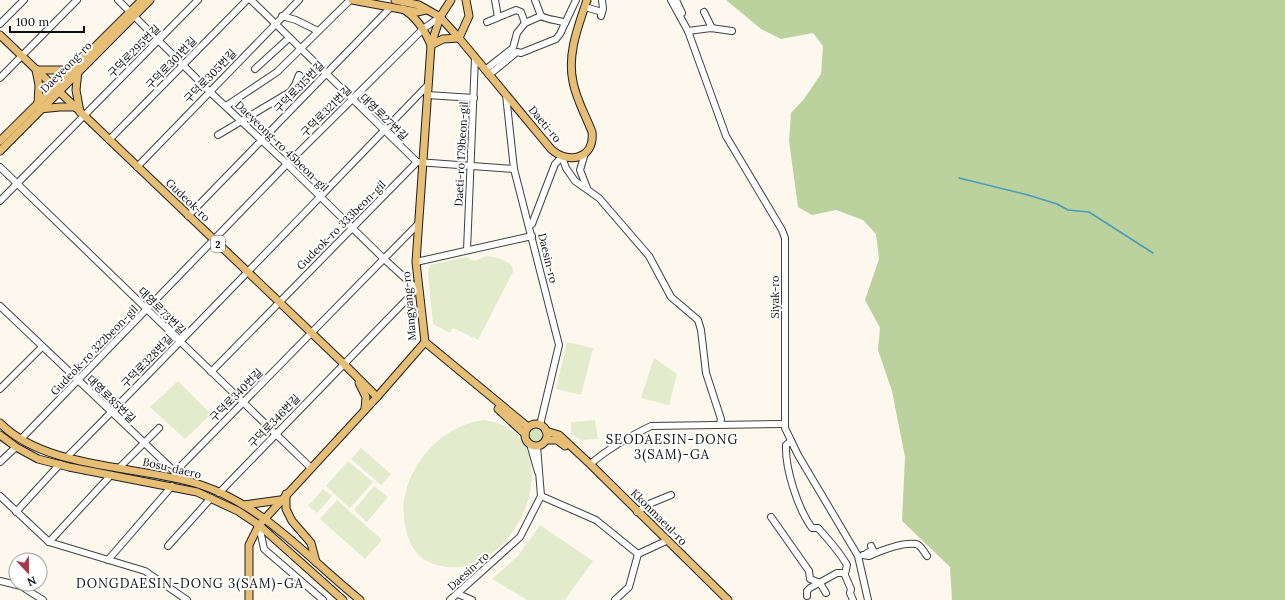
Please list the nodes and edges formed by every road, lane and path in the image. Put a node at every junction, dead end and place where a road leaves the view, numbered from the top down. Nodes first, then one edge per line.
1 (24, 0) edge
2 (77, 0) edge
3 (118, 0) edge
4 (142, 0) edge
5 (150, 0) edge
6 (198, 0) edge
7 (246, 0) edge
8 (251, 0) edge
9 (299, 0) edge
10 (351, 0) edge
11 (397, 0) edge
12 (417, 0) edge
13 (452, 0) edge
14 (466, 0) edge
15 (495, 0) edge
16 (535, 0) edge
17 (576, 0) edge
18 (602, 0) edge
19 (671, 0) edge
20 (676, 0) edge
21 (412, 1) edge
22 (586, 3) edge
23 (391, 7) junction
24 (403, 9) junction
25 (426, 10) junction
26 (704, 12) dead end
27 (132, 13) junction
28 (282, 16) junction
29 (541, 16) junction
30 (440, 17) junction
31 (498, 17) junction
32 (487, 22) dead end
33 (274, 23) junction
34 (525, 23) junction
35 (565, 23) junction
36 (0, 24) edge
37 (712, 28) junction
38 (422, 29) junction
39 (318, 30) junction
40 (690, 31) junction
41 (732, 31) dead end
42 (0, 36) edge
43 (289, 38) junction
44 (459, 38) junction
45 (158, 41) junction
46 (431, 45) junction
47 (299, 48) junction
48 (22, 56) junction
49 (475, 58) junction
50 (183, 64) junction
51 (255, 69) dead end
52 (36, 70) junction
53 (74, 70) junction
54 (487, 72) junction
55 (326, 74) junction
56 (299, 75) dead end
57 (0, 78) edge
58 (428, 85) junction
59 (55, 89) junction
60 (210, 92) junction
61 (427, 95) junction
62 (506, 95) junction
63 (474, 98) junction
64 (352, 99) junction
65 (39, 106) junction
66 (226, 106) junction
67 (80, 112) junction
68 (242, 121) junction
69 (384, 131) junction
70 (218, 135) dead end
71 (110, 140) junction
72 (262, 140) junction
73 (0, 141) edge
74 (0, 151) edge
75 (585, 153) junction
76 (562, 157) junction
77 (420, 163) junction
78 (287, 164) junction
79 (471, 166) junction
80 (0, 167) edge
81 (137, 167) junction
82 (514, 169) junction
83 (17, 184) junction
84 (588, 191) junction
85 (320, 196) junction
86 (0, 201) edge
87 (188, 216) junction
88 (418, 224) junction
89 (529, 226) junction
90 (352, 228) junction
91 (532, 236) junction
92 (214, 240) junction
93 (466, 250) junction
94 (383, 258) junction
95 (416, 262) junction
96 (248, 273) junction
97 (418, 290) junction
98 (279, 302) junction
99 (0, 306) edge
100 (147, 309) junction
101 (312, 333) junction
102 (179, 341) junction
103 (425, 342) junction
104 (42, 347) junction
105 (343, 363) junction
106 (211, 372) junction
107 (354, 374) junction
108 (78, 381) junction
109 (0, 389) edge
110 (377, 397) junction
111 (243, 402) junction
112 (365, 410) junction
113 (111, 413) junction
114 (720, 424) junction
115 (785, 424) junction
116 (2, 425) edge
117 (540, 425) junction
118 (159, 428) dead end
119 (527, 431) junction
120 (546, 431) junction
121 (276, 434) junction
122 (0, 435) edge
123 (22, 439) junction
124 (546, 440) junction
125 (791, 441) junction
126 (143, 444) junction
127 (534, 445) junction
128 (16, 447) junction
129 (574, 450) junction
130 (67, 457) junction
131 (0, 462) edge
132 (60, 464) junction
133 (590, 464) junction
134 (120, 468) junction
135 (311, 468) junction
136 (111, 475) junction
137 (166, 477) junction
138 (174, 479) junction
139 (163, 484) junction
140 (219, 493) junction
141 (286, 494) junction
142 (671, 495) dead end
143 (0, 496) edge
144 (541, 496) junction
145 (211, 498) junction
146 (280, 500) junction
147 (244, 505) junction
148 (16, 512) junction
149 (637, 512) junction
150 (772, 517) dead end
151 (264, 518) junction
152 (809, 523) junction
153 (259, 525) junction
154 (811, 532) dead end
155 (666, 541) junction
156 (49, 542) junction
157 (168, 546) dead end
158 (871, 546) dead end
159 (638, 554) junction
160 (861, 556) junction
161 (927, 556) dead end
162 (108, 560) junction
163 (316, 562) junction
164 (845, 574) junction
165 (0, 581) edge
166 (820, 583) junction
167 (826, 593) dead end
168 (458, 594) junction
169 (807, 596) dead end
170 (43, 600) edge
171 (187, 600) edge
172 (249, 600) edge
173 (323, 600) edge
174 (343, 600) edge
175 (360, 600) edge
176 (450, 600) edge
177 (472, 600) edge
178 (615, 600) edge
179 (728, 600) edge
180 (853, 600) edge
181 (868, 600) edge

1 - 36 street
2 - 48 street
3 - 27 street, Daeyeong-ro 45beon-gil
4 - 27 main road, Daeyeong-ro
5 - 27 main road, Daeyeong-ro
6 - 45 street, 구덕로295번길
7 - 50 street, 구덕로301번길
8 - 33 street, 대영로27번길
9 - 28 street, 구덕로305번길
10 - 23 main road
10 - 39 street
11 - 21 main road
12 - 21 main road
13 - 30 main road, Mangyang-ro
14 - 44 main road
15 - 31 street
16 - 29 street
17 - 35 street
18 - 22 street
19 - 40 street, Siyak-ro
20 - 40 street
21 - 25 main road
22 - 75 main road
23 - 24 main road
23 - 55 street, 구덕로315번길
24 - 25 main road
24 - 38 main road
25 - 30 main road
26 - 37 street
27 - 45 street, Daeyeong-ro 45beon-gil
27 - 53 main road, Daeyeong-ro
28 - 33 street, 구덕로305번길
28 - 39 street
29 - 34 street
29 - 35 street
30 - 38 street, 구덕로321번길
30 - 44 main road, Daeti-ro
30 - 46 main road, Mangyang-ro
31 - 32 street
31 - 34 street
33 - 43 street, 대영로27번길
33 - 60 street, 구덕로305번길
34 - 54 street
35 - 54 street
37 - 40 street
37 - 41 street
38 - 46 main road
38 - 64 street, 구덕로321번길
39 - 47 street
40 - 115 street, Siyak-ro
42 - 48 main road, Gudeok-ro / 2
43 - 47 street, 대영로27번길
43 - 51 street
44 - 46 main road
44 - 49 main road, Daeti-ro
45 - 50 street, Daeyeong-ro 45beon-gil
45 - 67 street, 구덕로295번길
46 - 58 main road, Mangyang-ro
47 - 55 street, 대영로27번길
47 - 66 street
48 - 52 main road, Gudeok-ro / 2
48 - 57 street
49 - 54 main road, Daeti-ro
49 - 63 street, Daeti-ro 179beon-gil
50 - 60 street, Daeyeong-ro 45beon-gil
50 - 71 street, 구덕로301번길
52 - 53 main road
52 - 59 main road, Gudeok-ro / 2
52 - 65 main road
53 - 59 main road, Daeyeong-ro
53 - 67 main road
54 - 62 main road, Daeti-ro
55 - 64 street, 대영로27번길
55 - 72 street, 구덕로315번길
56 - 68 street
58 - 61 main road, Mangyang-ro
58 - 69 street, 구덕로328번길
59 - 65 main road, Daeyeong-ro
59 - 67 main road, Gudeok-ro / 2
60 - 66 street, Daeyeong-ro 45beon-gil
60 - 81 street, 구덕로305번길
61 - 63 street
61 - 77 main road, Mangyang-ro
62 - 76 main road, Daeti-ro
62 - 82 street, Daesin-ro
63 - 79 street, Daeti-ro 179beon-gil
64 - 69 street, 대영로27번길
64 - 78 street, 구덕로321번길
65 - 67 main road
65 - 73 main road, Daeyeong-ro
65 - 74 main road, Daeyeong-ro
66 - 68 street, Daeyeong-ro 45beon-gil
67 - 71 main road, Gudeok-ro / 2
67 - 83 street, 구덕로295번길
68 - 70 street
68 - 72 street, Daeyeong-ro 45beon-gil
69 - 77 street, 대영로27번길
69 - 85 street, 구덕로328번길
71 - 81 main road, Gudeok-ro / 2
72 - 78 street, Daeyeong-ro 45beon-gil
72 - 87 street, 구덕로315번길
75 - 76 main road, Daeti-ro
75 - 84 street
76 - 84 street
76 - 89 street
77 - 79 street
77 - 88 main road, Mangyang-ro
77 - 90 street, Gudeok-ro 333beon-gil
78 - 85 street, Daeyeong-ro 45beon-gil
78 - 92 street, 구덕로321번길
79 - 82 street
79 - 93 street, Daeti-ro 179beon-gil
80 - 83 street, 대영로73번길
81 - 87 main road, Gudeok-ro / 2
82 - 89 street, Daesin-ro
83 - 86 street, 구덕로295번길
83 - 100 street, 대영로73번길
84 - 114 street
85 - 90 street, Daeyeong-ro 45beon-gil
85 - 96 street, 구덕로328번길
87 - 92 main road, Gudeok-ro / 2
88 - 94 street, 구덕로340번길
88 - 95 main road, Mangyang-ro
89 - 91 street, Daesin-ro
90 - 94 street, Daeyeong-ro 45beon-gil
90 - 98 street, Gudeok-ro 333beon-gil
91 - 93 street
91 - 117 street, Daesin-ro
92 - 96 main road, Gudeok-ro / 2
92 - 100 street, Gudeok-ro 322beon-gil
93 - 95 street
94 - 97 street, Daeyeong-ro 45beon-gil
94 - 101 street, 구덕로340번길
95 - 97 main road, Mangyang-ro
96 - 98 main road, Gudeok-ro / 2
96 - 102 street, 구덕로328번길
97 - 103 main road, Mangyang-ro
97 - 105 street, 구덕로346번길
98 - 101 main road, Gudeok-ro / 2
98 - 106 street, Gudeok-ro 333beon-gil
99 - 104 street, 대영로85번길
100 - 102 street, 대영로73번길
100 - 108 street, Gudeok-ro 322beon-gil
101 - 105 main road, Gudeok-ro / 2
101 - 111 street, 구덕로340번길
102 - 106 street, 대영로73번길
102 - 113 street, 구덕로328번길
103 - 110 main road, Mangyang-ro
103 - 119 main road
104 - 108 street, 대영로85번길
104 - 109 street
105 - 107 main road, Gudeok-ro / 2
105 - 121 street, 구덕로346번길
106 - 111 street, 대영로73번길
107 - 110 main road, Gudeok-ro / 2
107 - 112 main road
108 - 113 street, 대영로85번길
108 - 123 street, Gudeok-ro 322beon-gil
110 - 112 main road, Mangyang-ro
111 - 121 street, 대영로73번길
111 - 138 street, 구덕로340번길
112 - 135 main road, Mangyang-ro
113 - 126 street, 대영로85번길
113 - 130 street, 구덕로328번길
114 - 115 street
114 - 133 street
115 - 125 street, Siyak-ro
116 - 123 main road, Bosu-daero
117 - 119 main road
117 - 120 main road, Kkonmaeul-ro
118 - 126 street
119 - 127 main road
120 - 124 main road
120 - 129 main road, Kkonmaeul-ro
121 - 135 street, 대영로73번길
121 - 140 street, 구덕로346번길
122 - 128 main road, Bosu-daero
123 - 130 main road, Bosu-daero
124 - 127 main road
124 - 129 main road, Kkonmaeul-ro
125 - 152 street
125 - 160 street, Siyak-ro
126 - 134 street
126 - 138 street, 대영로85번길
127 - 144 street
128 - 131 street
128 - 132 main road, Bosu-daero
129 - 133 main road, Kkonmaeul-ro
130 - 134 main road, Bosu-daero
132 - 136 main road, Bosu-daero
132 - 148 street
133 - 149 main road, Kkonmaeul-ro
134 - 137 main road, Bosu-daero
135 - 141 main road, Mangyang-ro
136 - 139 main road, Bosu-daero
136 - 156 street
137 - 138 main road, Bosu-daero
137 - 139 main road
138 - 139 main road, Bosu-daero
138 - 140 main road, Bosu-daero
138 - 145 main road, Bosu-daero
138 - 162 street, 구덕로340번길
140 - 147 main road, Bosu-daero
141 - 146 main road, Mangyang-ro
141 - 163 main road
142 - 149 street
143 - 148 street
144 - 159 street
144 - 168 street, Daesin-ro
145 - 153 main road, Bosu-daero
145 - 157 street
146 - 147 main road
146 - 151 main road, Mangyang-ro
147 - 151 main road, Bosu-daero
148 - 156 street
149 - 155 main road, Kkonmaeul-ro
150 - 166 street
151 - 153 main road, Mangyang-ro
151 - 163 main road, Bosu-daero
152 - 154 street
152 - 164 street
153 - 172 main road, Mangyang-ro
153 - 173 street
153 - 174 main road, Bosu-daero
155 - 159 street
155 - 179 main road, Kkonmaeul-ro
156 - 162 street
158 - 160 street
159 - 178 street
160 - 161 street
160 - 181 street, Siyak-ro
162 - 171 street
163 - 175 main road, Bosu-daero
164 - 166 street
164 - 180 street
165 - 170 street
166 - 167 street
166 - 169 street
168 - 176 street, Daesin-ro
168 - 177 street

